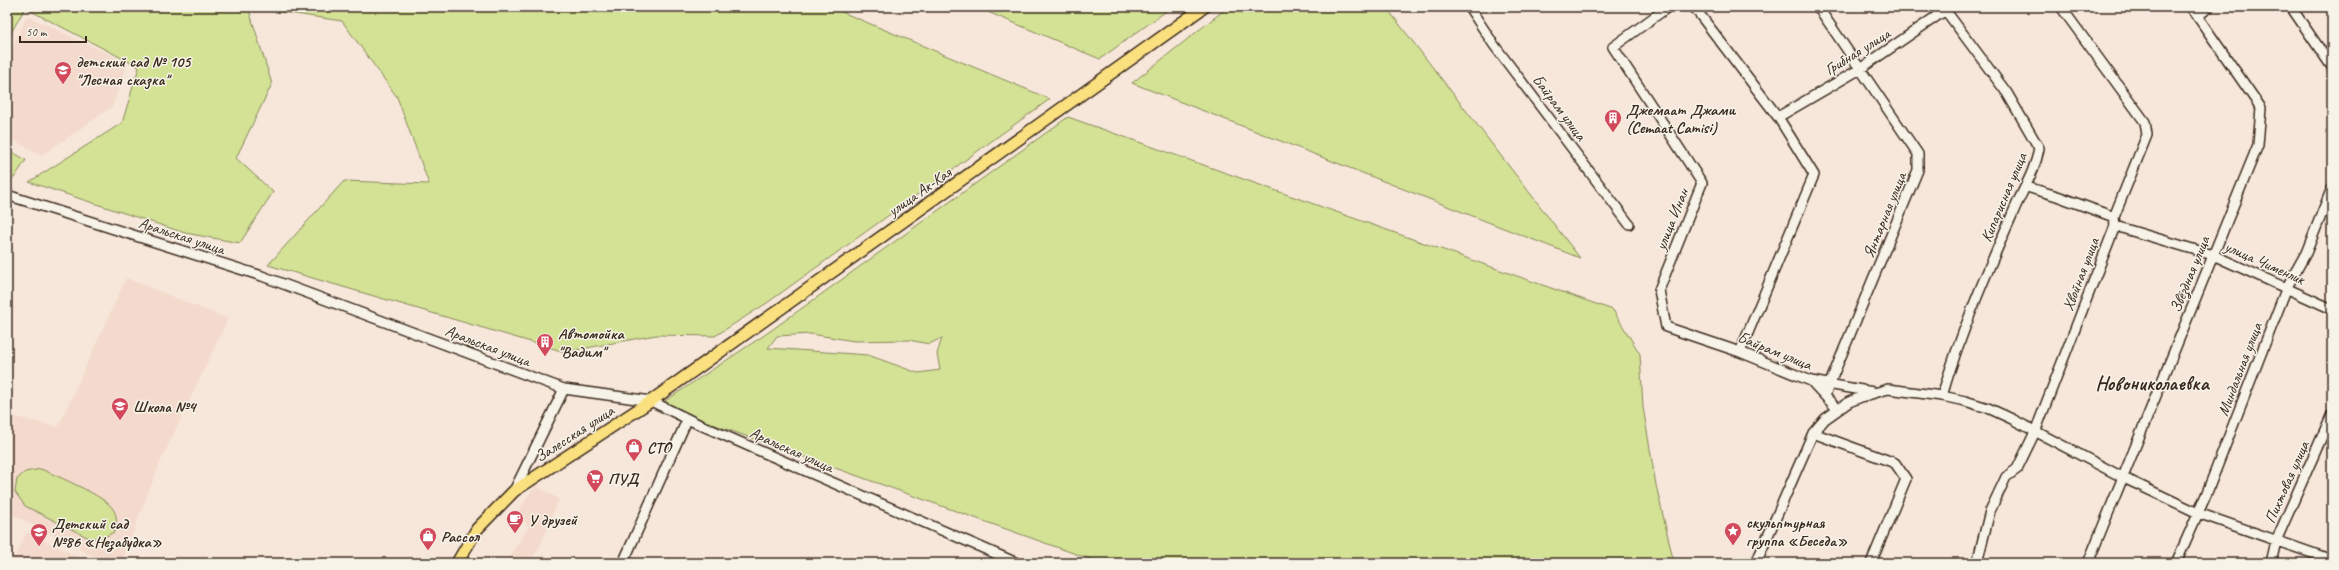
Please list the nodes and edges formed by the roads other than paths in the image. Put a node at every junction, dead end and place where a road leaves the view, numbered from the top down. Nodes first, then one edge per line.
1 (1204, 7) edge
2 (1469, 7) edge
3 (1668, 7) edge
4 (1694, 7) edge
5 (1818, 7) edge
6 (2061, 7) edge
7 (2191, 7) edge
8 (2209, 7) edge
9 (2291, 7) edge
10 (1946, 8) edge
11 (2198, 16) junction
12 (2332, 66) edge
13 (1860, 68) junction
14 (1778, 116) junction
15 (2026, 187) junction
16 (2332, 188) edge
17 (7, 195) edge
18 (2115, 221) junction
19 (1629, 224) dead end
20 (2213, 255) junction
21 (2287, 287) junction
22 (2332, 309) edge
23 (1666, 327) joint
24 (1740, 352) junction
25 (1811, 381) junction
26 (1831, 384) junction
27 (564, 389) junction
28 (1875, 392) junction
29 (1825, 395) junction
30 (1942, 396) junction
31 (651, 401) junction
32 (1837, 409) junction
33 (2332, 414) edge
34 (687, 420) junction
35 (2035, 432) junction
36 (1813, 433) junction
37 (2124, 478) junction
38 (514, 491) junction
39 (2198, 513) junction
40 (2276, 541) junction
41 (2332, 560) edge
42 (457, 563) edge
43 (623, 563) edge
44 (1017, 563) edge
45 (1756, 563) edge
46 (1871, 563) edge
47 (1977, 563) edge
48 (2088, 563) edge
49 (2176, 563) edge
50 (2271, 563) edge

1 - 31 main road, улица Ак-Кая
2 - 19 street, Байрам улица
3 - 23 street, улица Инан
4 - 14 street
5 - 13 street, Янтарная улица
6 - 18 street, Хвойная улица
7 - 11 street, Звёздная улица
8 - 11 street
9 - 12 street
10 - 13 street, Грибная улица
10 - 15 street, Кипарисная улица
11 - 20 street, Звёздная улица
13 - 14 street, Грибная улица
13 - 26 street, Янтарная улица
14 - 24 street
15 - 18 street, улица Чименлик
15 - 30 street, Кипарисная улица
16 - 21 street, Миндальная улица
17 - 27 street, Аральская улица
18 - 20 street, улица Чименлик
18 - 35 street, Хвойная улица
20 - 21 street, улица Чименлик
20 - 37 street, Звёздная улица
21 - 22 street, улица Чименлик
21 - 39 street, Миндальная улица
23 - 24 street, Байрам улица
24 - 25 street, Байрам улица
25 - 26 street, Байрам улица
25 - 29 street
26 - 28 street, Байрам улица
26 - 29 street, Янтарная улица
27 - 31 street, Аральская улица
27 - 38 street, Залесская улица
28 - 30 street
28 - 32 street
29 - 32 street
30 - 35 street
31 - 34 street, Аральская улица
31 - 38 main road, Залесская улица
32 - 36 street
33 - 40 street, Пихтовая улица
34 - 43 street
34 - 44 street, Аральская улица
35 - 37 street
35 - 47 street, Хвойная улица
36 - 45 street
36 - 46 street
37 - 39 street
37 - 48 street, Звёздная улица
38 - 42 main road, Залесская улица
39 - 40 street
39 - 49 street, Миндальная улица
40 - 41 street
40 - 50 street, Пихтовая улица

